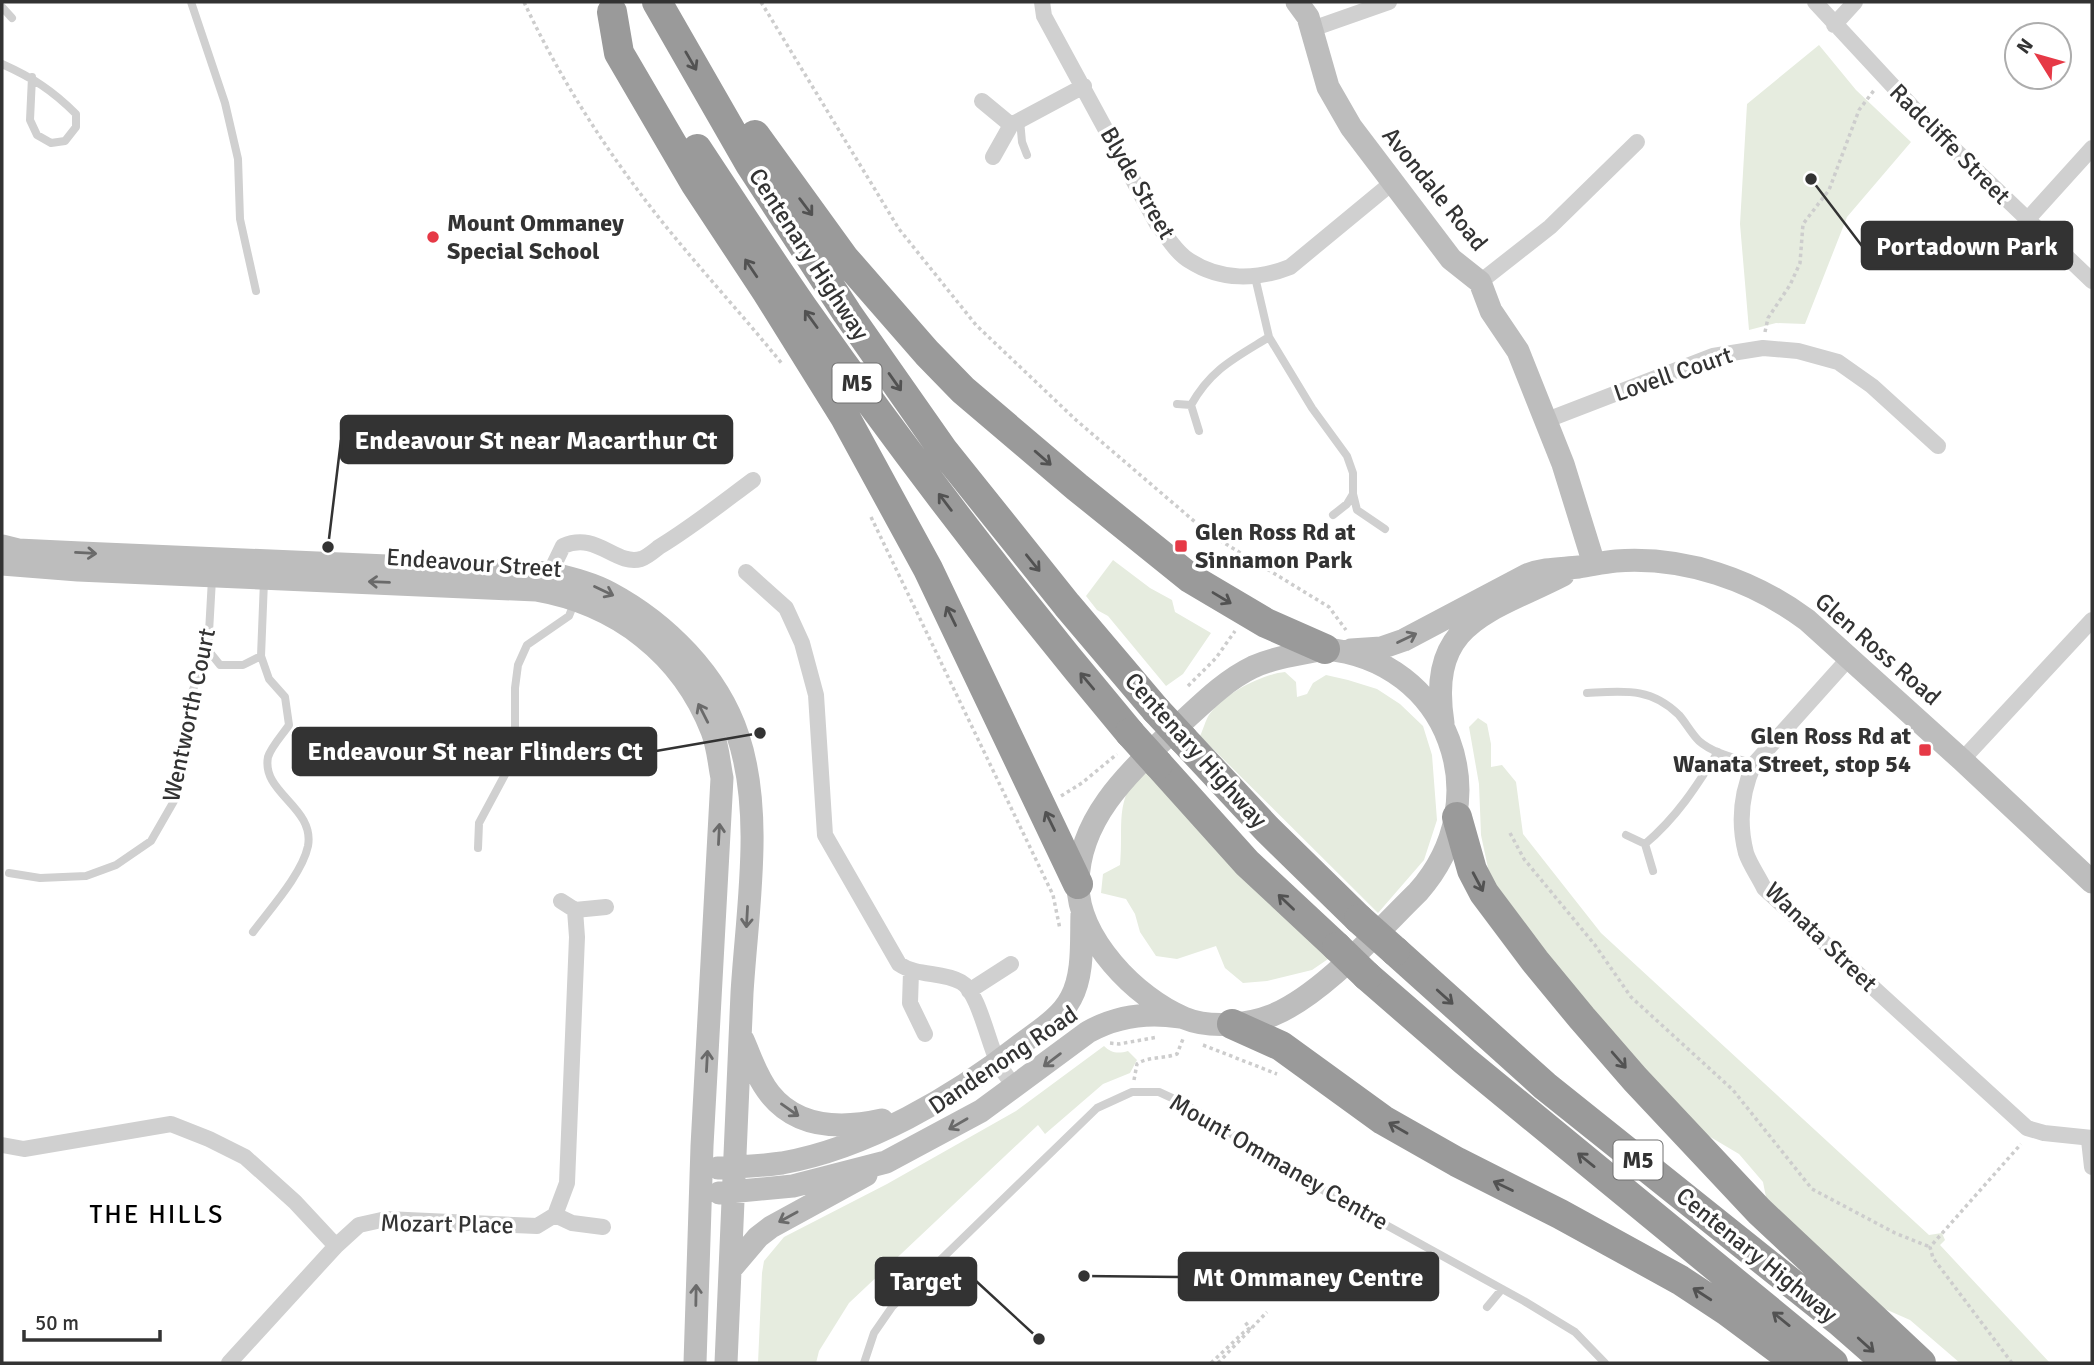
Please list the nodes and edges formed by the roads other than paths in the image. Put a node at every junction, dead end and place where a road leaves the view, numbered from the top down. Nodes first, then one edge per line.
1 (191, 2) edge
2 (657, 2) edge
3 (1042, 2) edge
4 (1297, 2) edge
5 (1389, 2) edge
6 (1815, 2) edge
7 (1855, 2) edge
8 (2, 7) edge
9 (609, 7) edge
10 (12, 18) dead end
11 (1834, 25) junction
12 (1312, 29) junction
13 (2, 64) edge
14 (32, 77) junction
15 (1084, 86) junction
16 (982, 101) dead end
17 (724, 120) junction
18 (1016, 122) junction
19 (1637, 142) dead end
20 (2092, 148) edge
21 (1027, 155) dead end
22 (993, 158) dead end
23 (1393, 182) junction
24 (2027, 220) junction
25 (1255, 277) junction
26 (2092, 281) edge
27 (1480, 282) junction
28 (256, 291) dead end
29 (1269, 337) junction
30 (1177, 404) dead end
31 (1191, 405) junction
32 (1547, 420) junction
33 (1199, 431) dead end
34 (1938, 446) dead end
35 (753, 480) dead end
36 (1353, 494) junction
37 (1333, 515) dead end
38 (1385, 529) dead end
39 (2, 546) edge
40 (2, 564) edge
41 (1586, 565) junction
42 (213, 567) junction
43 (265, 569) junction
44 (746, 572) dead end
45 (550, 573) junction
46 (576, 598) junction
47 (2092, 620) edge
48 (1337, 640) junction
49 (208, 650) junction
50 (261, 656) junction
51 (1850, 657) junction
52 (1587, 692) dead end
53 (1445, 730) junction
54 (1718, 752) junction
55 (1962, 760) junction
56 (1754, 764) junction
57 (1457, 817) junction
58 (1626, 835) dead end
59 (1646, 844) junction
60 (478, 848) dead end
61 (1653, 871) dead end
62 (9, 873) dead end
63 (2092, 882) edge
64 (1078, 884) junction
65 (606, 906) dead end
66 (1082, 914) junction
67 (253, 932) dead end
68 (1011, 964) dead end
69 (911, 972) junction
70 (969, 991) junction
71 (1185, 1018) junction
72 (1232, 1024) junction
73 (740, 1034) junction
74 (925, 1034) dead end
75 (997, 1063) junction
76 (1015, 1087) junction
77 (922, 1110) junction
78 (2091, 1139) edge
79 (2, 1144) edge
80 (886, 1162) junction
81 (734, 1164) junction
82 (2092, 1167) edge
83 (701, 1169) junction
84 (732, 1192) junction
85 (700, 1195) junction
86 (555, 1215) junction
87 (603, 1227) dead end
88 (336, 1246) junction
89 (730, 1270) junction
90 (1502, 1289) junction
91 (1487, 1307) dead end
92 (229, 1363) edge
93 (695, 1363) edge
94 (726, 1363) edge
95 (864, 1363) edge
96 (1605, 1363) edge
97 (1797, 1363) edge
98 (1833, 1363) edge
99 (1887, 1363) edge
100 (1921, 1363) edge

1 - 28 lane
2 -> 17 highway, Centenary Highway / M5
3 - 15 street, Blyde Street
4 - 12 main road, Avondale Road
5 - 12 street
6 - 11 street, Radcliffe Street
7 - 11 street
8 - 10 lane
64 -> 9 highway
98 -> 9 highway, Centenary Highway / M5, bridge
11 - 24 street, Radcliffe Street
12 - 23 main road, Avondale Road
13 - 14 lane
14 - 14 lane
15 - 18 street
15 - 25 street, Blyde Street
16 - 18 street
17 -> 48 highway
17 -> 99 highway, Centenary Highway / M5, bridge
18 - 21 lane
18 - 22 street
19 - 27 street
20 - 24 street
23 - 25 street, Blyde Street
23 - 27 main road, Avondale Road
24 - 26 street, Radcliffe Street
25 - 29 lane
27 - 32 main road, Avondale Road
29 - 31 lane
29 - 36 lane
30 - 31 lane
31 - 33 lane
32 - 34 street, Lovell Court
32 - 41 main road, Avondale Road
35 - 45 street
36 - 37 lane
36 - 38 lane
39 -> 42 main road, Endeavour Street
40 - 42 main road, Endeavour Street
48 -> 41 main road, Glen Ross Road
41 - 51 main road, Glen Ross Road
41 - 53 main road, Glen Ross Road
42 - 43 main road, Endeavour Street
42 - 49 lane, Wentworth Court
43 - 45 main road, Endeavour Street
46 -> 43 main road, Endeavour Street
43 - 50 lane
44 - 69 street
45 -> 73 main road, Endeavour Street
46 - 60 lane
83 -> 46 main road, Endeavour Street
47 - 55 street
48 - 53 main road
48 - 64 main road, Glen Ross Road
49 - 50 lane
49 - 62 lane, Wentworth Court
50 - 67 lane
51 - 55 main road, Glen Ross Road
51 - 56 street, Wanata Street
52 - 54 lane
53 - 57 main road, Dandenong Road
54 - 56 lane
54 - 59 lane
55 - 63 main road, Glen Ross Road
56 - 78 street, Wanata Street
57 - 72 main road, Dandenong Road
57 -> 100 highway
58 - 59 lane
59 - 61 lane
64 - 66 main road, Glen Ross Road
65 - 86 street
66 - 71 main road
66 - 75 main road, Dandenong Road
68 - 70 street
69 - 70 street
69 - 74 street
70 - 75 street
71 - 72 main road, Dandenong Road
71 -> 76 main road, Dandenong Road
97 -> 72 highway
73 -> 77 main road
73 - 81 main road, Endeavour Street
75 - 76 street
75 - 77 main road, Dandenong Road
76 -> 80 main road, Dandenong Road
77 - 81 main road, Dandenong Road
78 - 82 street
79 - 88 street
80 - 84 main road, Dandenong Road
80 -> 89 main road
81 - 83 main road, Dandenong Road
81 - 84 main road
83 - 85 main road, Endeavour Street
84 - 85 main road, Dandenong Road
84 - 89 main road
93 -> 85 main road
86 - 87 street
86 - 88 street, Mozart Place
88 - 92 street, Mozart Place
89 - 94 main road
90 - 91 lane
90 - 95 lane, Mount Ommaney Centre
90 - 96 lane, Mount Ommaney Centre

